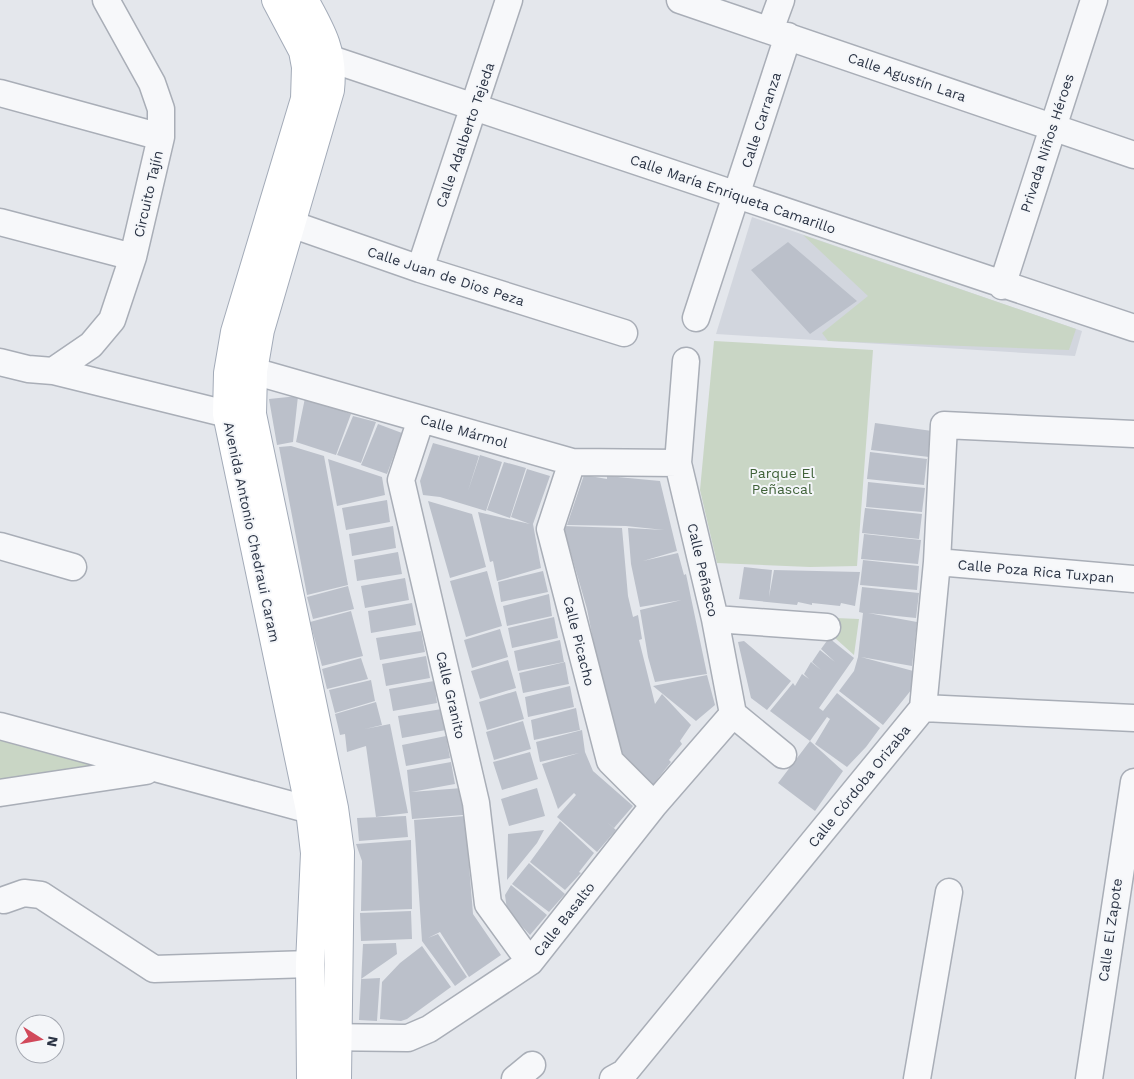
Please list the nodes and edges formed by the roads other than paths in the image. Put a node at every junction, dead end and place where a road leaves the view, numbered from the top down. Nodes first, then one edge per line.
1 (106, 0) edge
2 (276, 0) edge
3 (304, 0) edge
4 (510, 0) edge
5 (680, 0) edge
6 (781, 0) edge
7 (1094, 0) edge
8 (779, 33) junction
9 (331, 60) junction
10 (0, 93) edge
11 (475, 107) junction
12 (1052, 127) junction
13 (161, 137) junction
14 (1134, 154) edge
15 (737, 194) junction
16 (280, 220) junction
17 (0, 222) edge
18 (133, 257) junction
19 (420, 269) junction
20 (1002, 286) junction
21 (696, 318) dead end
22 (1134, 328) edge
23 (624, 333) dead end
24 (686, 361) dead end
25 (0, 362) edge
26 (53, 371) junction
27 (253, 371) junction
28 (227, 414) junction
29 (421, 419) junction
30 (1134, 434) edge
31 (572, 462) junction
32 (678, 463) junction
33 (0, 546) edge
34 (937, 562) junction
35 (73, 567) dead end
36 (1134, 579) edge
37 (715, 619) junction
38 (827, 627) dead end
39 (923, 708) junction
40 (733, 714) junction
41 (1134, 718) edge
42 (0, 726) edge
43 (783, 755) dead end
44 (157, 770) junction
45 (1134, 782) edge
46 (0, 793) edge
47 (654, 805) junction
48 (322, 809) junction
49 (1129, 843) edge
50 (949, 892) dead end
51 (4, 900) dead end
52 (530, 962) junction
53 (310, 964) junction
54 (324, 1037) junction
55 (311, 1079) edge
56 (337, 1079) edge
57 (613, 1079) edge
58 (917, 1079) edge
59 (1088, 1079) edge

1 - 13 street, Circuito Tajín
2 - 16 main road, Avenida Antonio Chedraui Caram
3 - 9 main road, Avenida Antonio Chedraui Caram
4 - 11 street, Calle Adalberto Tejeda
5 - 8 street, Calle Agustín Lara
6 - 8 street, Calle Carranza
7 - 12 street, Privada Niños Héroes
8 - 12 street, Calle Agustín Lara
8 - 15 street, Calle Carranza
9 - 11 street, Calle María Enriqueta Camarillo
9 - 16 main road, Avenida Antonio Chedraui Caram
10 - 13 street
11 - 15 street, Calle María Enriqueta Camarillo
11 - 19 street, Calle Adalberto Tejeda
12 - 14 street, Calle Agustín Lara
12 - 20 street, Privada Niños Héroes
13 - 18 street, Circuito Tajín
15 - 20 street, Calle María Enriqueta Camarillo
15 - 21 street, Calle Carranza
16 - 19 street, Calle Juan de Dios Peza
16 - 27 main road, Avenida Antonio Chedraui Caram
16 - 28 main road, Avenida Antonio Chedraui Caram
17 - 18 street
18 - 26 street, Circuito Tajín
19 - 23 street, Calle Juan de Dios Peza
20 - 22 street, Calle María Enriqueta Camarillo
24 - 32 street, Calle Peñasco
25 - 26 street
26 - 28 street
27 - 29 street, Calle Mármol
27 - 48 main road, Avenida Antonio Chedraui Caram
28 - 48 main road, Avenida Antonio Chedraui Caram
29 - 31 street, Calle Mármol
29 - 52 street, Calle Granito
30 - 34 street
31 - 32 street, Calle Mármol
31 - 47 street, Calle Picacho
32 - 37 street, Calle Peñasco
33 - 35 street
34 - 36 street, Calle Poza Rica Tuxpan
34 - 39 street
37 - 38 street
37 - 40 street, Calle Peñasco
39 - 41 street
39 - 57 street, Calle Córdoba Orizaba
40 - 43 street
40 - 47 street, Calle Basalto
42 - 44 street
44 - 46 street
44 - 48 street
45 - 49 street, Calle El Zapote
47 - 52 street, Calle Basalto
48 - 53 main road, Avenida Antonio Chedraui Caram
48 - 54 main road, Avenida Antonio Chedraui Caram
49 - 59 street, Calle El Zapote
50 - 58 street
51 - 53 street
52 - 54 street, Calle Basalto
53 - 54 main road, Avenida Antonio Chedraui Caram
54 - 55 main road, Avenida Antonio Chedraui Caram
54 - 56 main road, Avenida Antonio Chedraui Caram

